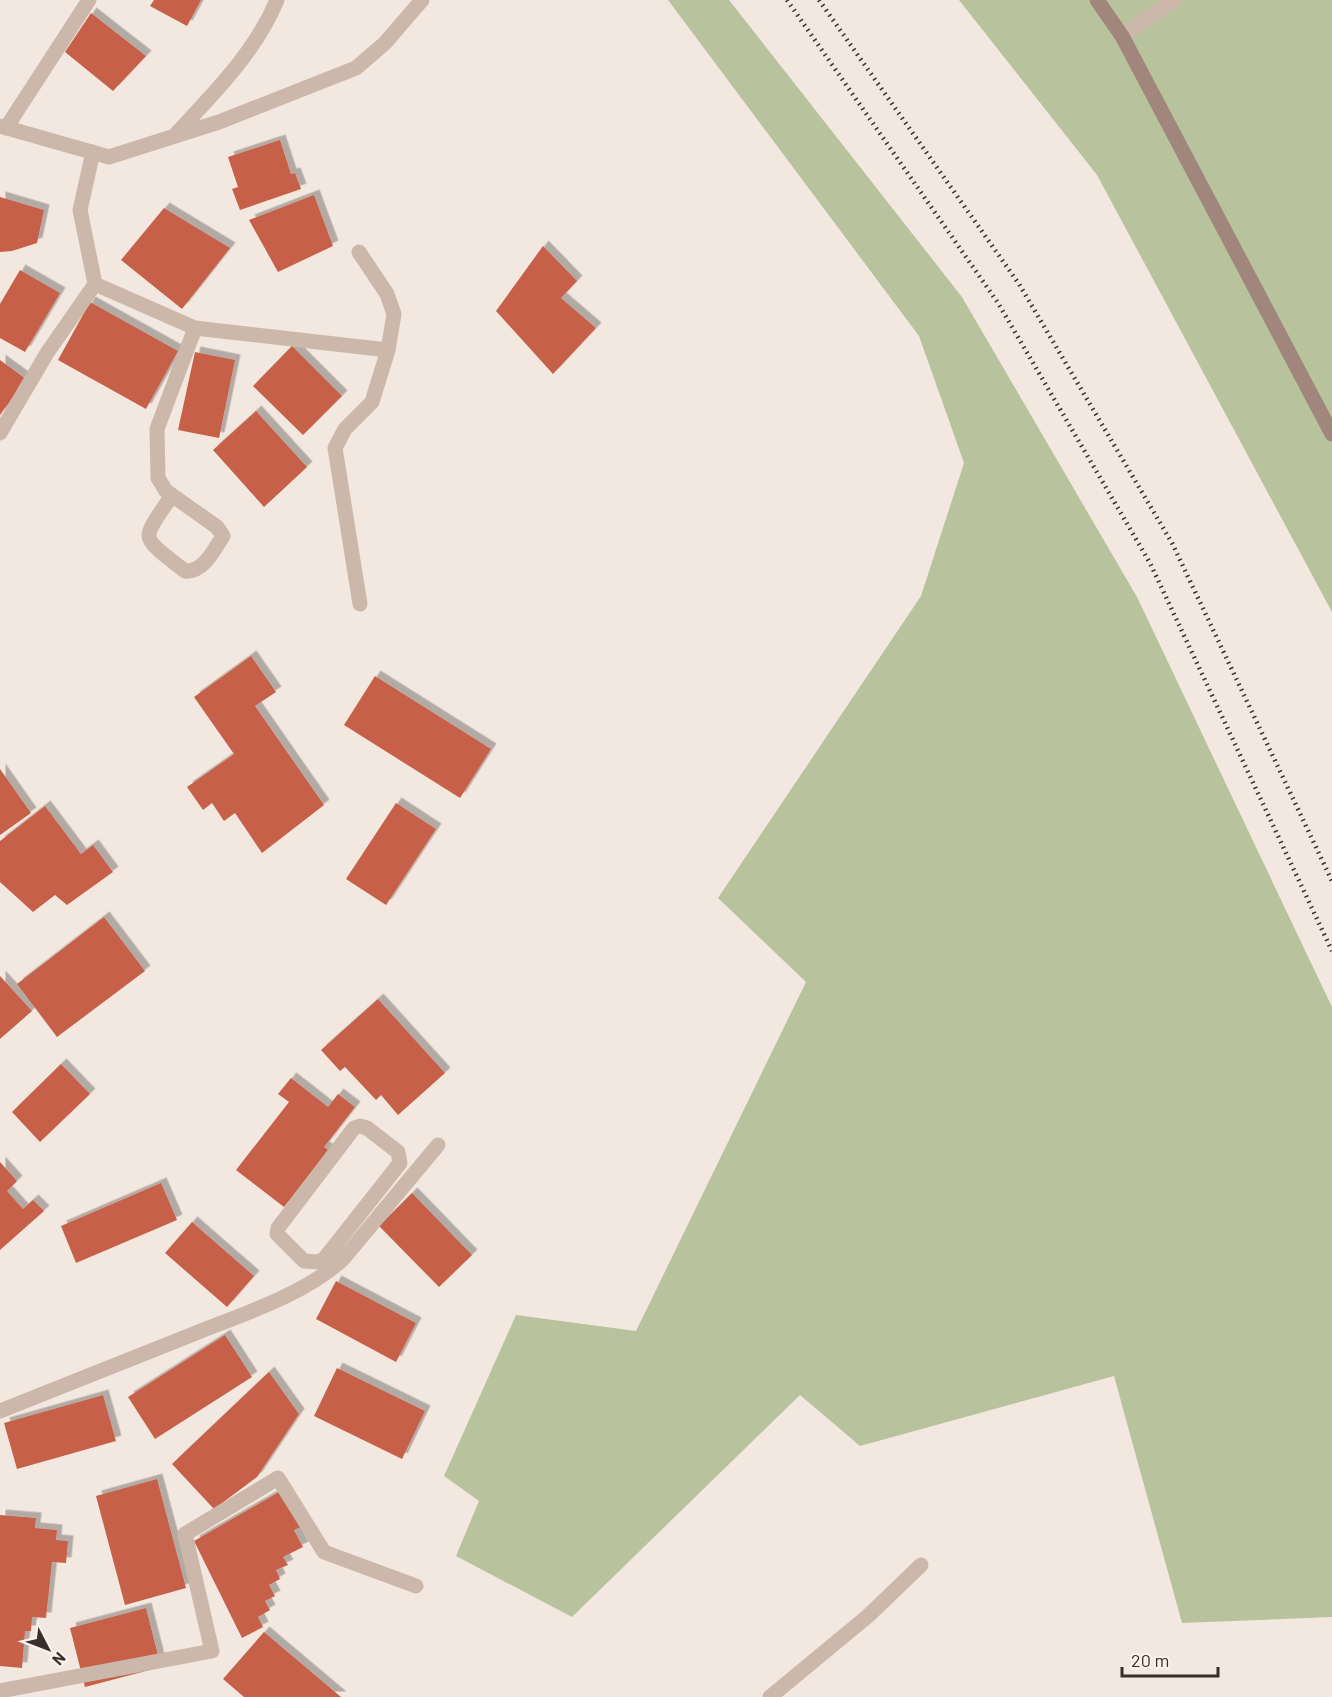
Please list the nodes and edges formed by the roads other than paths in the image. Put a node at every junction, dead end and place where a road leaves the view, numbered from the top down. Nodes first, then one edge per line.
1 (89, 0) edge
2 (277, 0) edge
3 (422, 0) edge
4 (1097, 0) edge
5 (1174, 0) edge
6 (1122, 36) junction
7 (3, 127) edge
8 (174, 136) junction
9 (93, 152) junction
10 (359, 252) dead end
11 (94, 284) junction
12 (195, 328) junction
13 (388, 350) junction
14 (0, 433) edge
15 (1332, 434) edge
16 (172, 495) junction
17 (360, 604) dead end
18 (438, 1145) dead end
19 (396, 1169) junction
20 (409, 1179) junction
21 (0, 1411) edge
22 (921, 1565) dead end
23 (416, 1586) dead end
24 (4, 1693) edge
25 (770, 1697) edge

1 - 7 street
2 - 8 street
3 - 8 street
4 - 6 street
5 - 6 street
6 - 15 street
7 - 9 street
8 - 9 street
9 - 11 street
10 - 13 street
11 - 12 street
11 - 14 street
12 - 13 street
12 - 16 street
13 - 17 street
16 - 16 street
18 - 20 street
19 - 19 street
19 - 20 street
20 - 21 street
22 - 25 street
23 - 24 street

